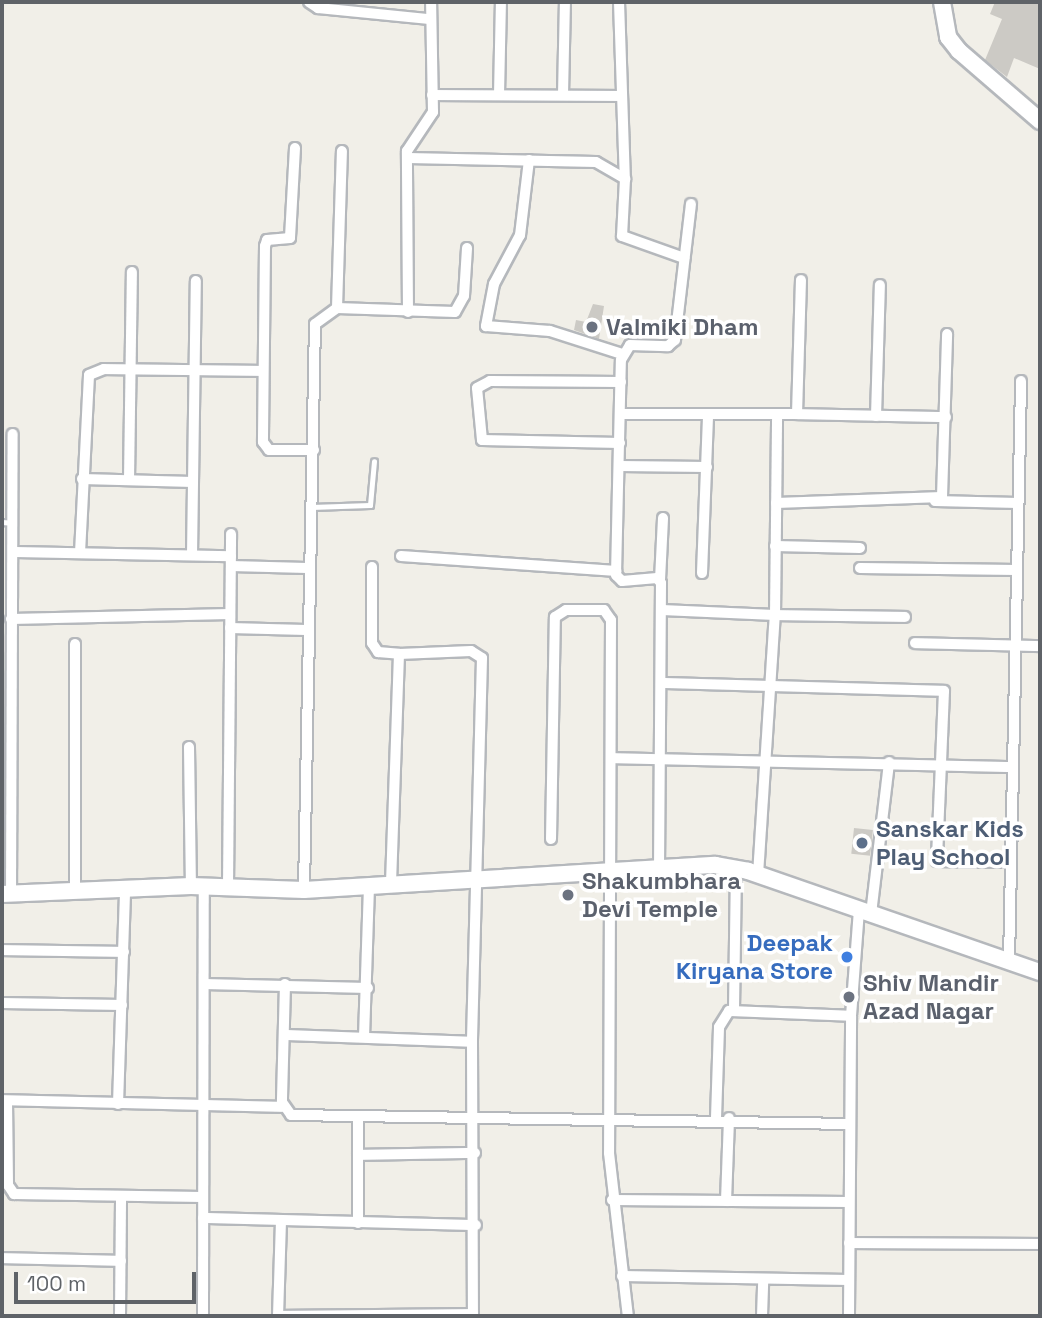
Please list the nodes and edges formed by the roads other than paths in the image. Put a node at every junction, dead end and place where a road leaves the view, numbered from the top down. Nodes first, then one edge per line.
1 (309, 2) edge
2 (431, 2) edge
3 (501, 2) edge
4 (565, 2) edge
5 (619, 2) edge
6 (942, 2) edge
7 (429, 19) junction
8 (432, 95) junction
9 (499, 95) junction
10 (563, 95) junction
11 (622, 96) junction
12 (1040, 121) edge
13 (295, 148) dead end
14 (342, 151) dead end
15 (408, 158) junction
16 (529, 160) junction
17 (625, 179) junction
18 (691, 204) dead end
19 (467, 248) dead end
20 (684, 258) junction
21 (132, 272) dead end
22 (801, 280) dead end
23 (196, 281) dead end
24 (880, 285) dead end
25 (337, 308) junction
26 (408, 312) junction
27 (947, 334) dead end
28 (622, 354) junction
29 (132, 370) junction
30 (263, 371) junction
31 (195, 372) junction
32 (1021, 381) dead end
33 (621, 382) junction
34 (620, 414) junction
35 (797, 414) junction
36 (708, 415) junction
37 (777, 416) junction
38 (876, 416) junction
39 (946, 418) junction
40 (13, 434) dead end
41 (620, 443) junction
42 (314, 450) junction
43 (373, 461) dead end
44 (620, 466) junction
45 (706, 467) junction
46 (82, 479) junction
47 (129, 480) junction
48 (193, 482) junction
49 (935, 501) junction
50 (776, 503) junction
51 (1018, 503) junction
52 (311, 507) junction
53 (663, 518) dead end
54 (2, 522) edge
55 (14, 523) junction
56 (231, 534) dead end
57 (775, 546) junction
58 (860, 548) dead end
59 (15, 552) junction
60 (80, 553) junction
61 (192, 555) junction
62 (401, 556) dead end
63 (231, 561) junction
64 (372, 567) dead end
65 (307, 568) junction
66 (860, 568) dead end
67 (1017, 570) junction
68 (616, 571) junction
69 (702, 573) dead end
70 (660, 580) junction
71 (662, 610) junction
72 (230, 614) junction
73 (775, 615) junction
74 (905, 617) dead end
75 (8, 625) edge
76 (230, 628) junction
77 (306, 630) junction
78 (915, 643) dead end
79 (75, 644) dead end
80 (1015, 645) junction
81 (1040, 646) edge
82 (399, 654) junction
83 (5, 660) edge
84 (661, 683) junction
85 (771, 687) junction
86 (189, 747) dead end
87 (659, 757) junction
88 (611, 758) junction
89 (766, 760) junction
90 (889, 762) junction
91 (942, 764) junction
92 (1013, 767) junction
93 (551, 839) dead end
94 (1011, 862) junction
95 (736, 867) junction
96 (659, 870) junction
97 (612, 873) junction
98 (758, 875) junction
99 (476, 880) junction
100 (391, 885) junction
101 (198, 886) junction
102 (228, 887) junction
103 (369, 887) junction
104 (125, 888) junction
105 (75, 889) junction
106 (304, 890) junction
107 (6, 894) edge
108 (865, 912) junction
109 (2, 950) edge
110 (124, 952) junction
111 (1009, 961) junction
112 (1040, 971) edge
113 (204, 984) junction
114 (285, 984) junction
115 (368, 988) junction
116 (2, 1003) edge
117 (122, 1005) junction
118 (734, 1010) junction
119 (851, 1016) junction
120 (285, 1035) junction
121 (363, 1037) junction
122 (472, 1042) junction
123 (4, 1100) edge
124 (118, 1104) junction
125 (204, 1104) junction
126 (282, 1107) junction
127 (608, 1116) junction
128 (358, 1118) junction
129 (716, 1118) junction
130 (729, 1118) junction
131 (474, 1119) junction
132 (850, 1124) junction
133 (4, 1135) edge
134 (475, 1153) junction
135 (358, 1155) junction
136 (8, 1194) edge
137 (121, 1195) junction
138 (202, 1197) junction
139 (612, 1200) junction
140 (726, 1201) junction
141 (849, 1202) junction
142 (202, 1218) junction
143 (281, 1220) junction
144 (358, 1223) junction
145 (476, 1225) junction
146 (849, 1243) junction
147 (1040, 1244) edge
148 (2, 1258) edge
149 (121, 1261) junction
150 (622, 1276) junction
151 (763, 1279) junction
152 (849, 1280) junction
153 (367, 1315) edge
154 (473, 1315) edge
155 (120, 1316) edge
156 (203, 1316) edge
157 (278, 1316) edge
158 (628, 1316) edge
159 (762, 1316) edge
160 (849, 1316) edge

1 - 7 street
2 - 7 street
3 - 9 street
4 - 10 street
5 - 11 street
6 - 12 street
7 - 8 street
8 - 9 street
8 - 15 street
9 - 10 street
10 - 11 street
11 - 17 street
13 - 30 street
14 - 25 street
15 - 16 street
15 - 26 street
16 - 17 street
16 - 28 street
17 - 20 street
18 - 20 street
19 - 26 street
20 - 28 street
21 - 29 street
22 - 35 street
23 - 31 street
24 - 38 street
25 - 26 street
25 - 42 street
27 - 39 street
28 - 33 street
29 - 31 street
29 - 46 street
29 - 47 street
30 - 31 street
30 - 42 street
31 - 48 street
32 - 51 street
33 - 34 street
33 - 41 street
34 - 36 street
34 - 41 street
35 - 37 street
35 - 38 street
36 - 37 street
36 - 45 street
37 - 50 street
38 - 39 street
39 - 49 street
40 - 55 street
41 - 44 street
42 - 52 street
43 - 52 lane
44 - 45 street
44 - 68 street
45 - 69 street
46 - 47 street
46 - 60 street
47 - 48 street
48 - 61 street
49 - 50 street
49 - 51 street
50 - 57 street
51 - 67 street
52 - 65 street
53 - 70 street
54 - 55 lane
55 - 59 street
56 - 63 street
57 - 58 street
57 - 73 street
59 - 60 street
59 - 75 street
60 - 61 street
61 - 63 street
62 - 68 street
63 - 65 street
63 - 72 street
64 - 82 street
65 - 77 street
66 - 67 street
67 - 80 street
68 - 70 street
70 - 71 street
71 - 73 street
71 - 84 street
72 - 75 street
72 - 76 street
73 - 74 street
73 - 85 street
75 - 83 street
76 - 77 street
76 - 102 street
77 - 106 street
78 - 80 street
79 - 105 street
80 - 81 street
80 - 92 street
82 - 99 street
82 - 100 street
83 - 107 street
84 - 85 street
84 - 87 street
85 - 89 street
85 - 91 street
86 - 101 street
87 - 88 street
87 - 89 street
87 - 96 street
88 - 93 street
88 - 97 street
89 - 90 street
89 - 98 street
90 - 91 street
90 - 108 street
91 - 92 street
91 - 94 street
92 - 94 street
94 - 111 street
95 - 96 street
95 - 98 street
95 - 118 street
96 - 97 street
97 - 99 street
97 - 127 street
98 - 108 street
99 - 100 street
99 - 122 street
100 - 103 street
101 - 102 street
101 - 104 street
101 - 113 street
102 - 106 street
103 - 106 street
103 - 115 street
104 - 105 street
104 - 110 street
105 - 107 street
108 - 111 street
108 - 119 street
109 - 110 street
110 - 117 street
111 - 112 street
113 - 114 street
113 - 125 street
114 - 115 street
114 - 120 street
115 - 121 street
116 - 117 street
117 - 124 street
118 - 119 street
118 - 129 street
119 - 132 street
120 - 121 street
120 - 126 street
121 - 122 street
122 - 131 street
123 - 124 street
123 - 133 street
124 - 125 street
125 - 126 street
125 - 138 street
126 - 128 street
127 - 129 street
127 - 131 street
127 - 139 street
128 - 131 street
128 - 135 street
129 - 130 street
130 - 132 street
130 - 140 street
131 - 134 street
132 - 141 street
133 - 136 street
134 - 135 street
134 - 145 street
135 - 144 street
136 - 137 street
137 - 138 street
137 - 149 street
138 - 142 street
139 - 140 street
139 - 150 street
140 - 141 street
141 - 146 street
142 - 143 street
142 - 156 street
143 - 144 street
143 - 157 street
144 - 145 street
145 - 154 street
146 - 147 street
146 - 152 street
148 - 149 street
149 - 155 street
150 - 151 street
150 - 158 street
151 - 152 street
151 - 159 street
152 - 160 street
153 - 154 street
153 - 157 street

